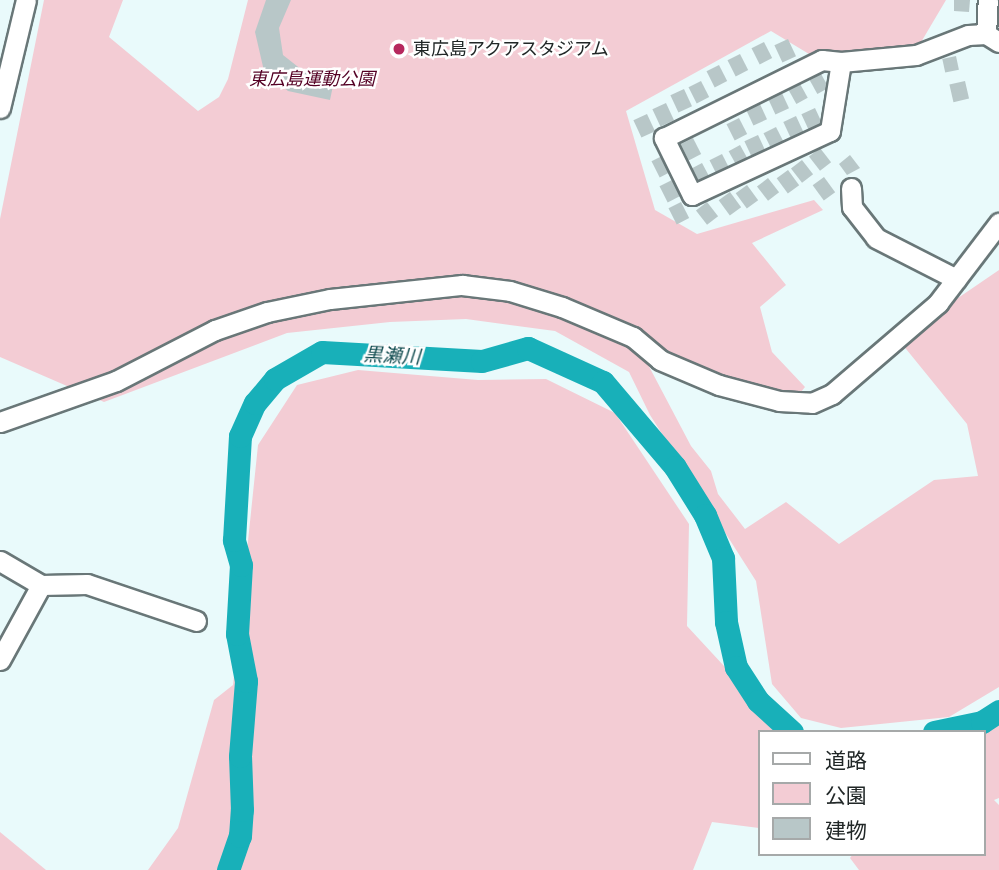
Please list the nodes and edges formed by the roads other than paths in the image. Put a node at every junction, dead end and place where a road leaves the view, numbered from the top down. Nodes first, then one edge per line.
1 (26, 0) edge
2 (988, 0) edge
3 (992, 38) edge
4 (841, 62) junction
5 (0, 108) edge
6 (850, 188) dead end
7 (999, 223) edge
8 (956, 279) junction
9 (0, 422) edge
10 (0, 561) edge
11 (41, 585) junction
12 (196, 621) dead end
13 (0, 660) edge

1 - 5 street
2 - 3 street
3 - 4 street
4 - 4 street
6 - 8 street
7 - 8 street
8 - 9 street
10 - 11 street
11 - 12 street
11 - 13 street

